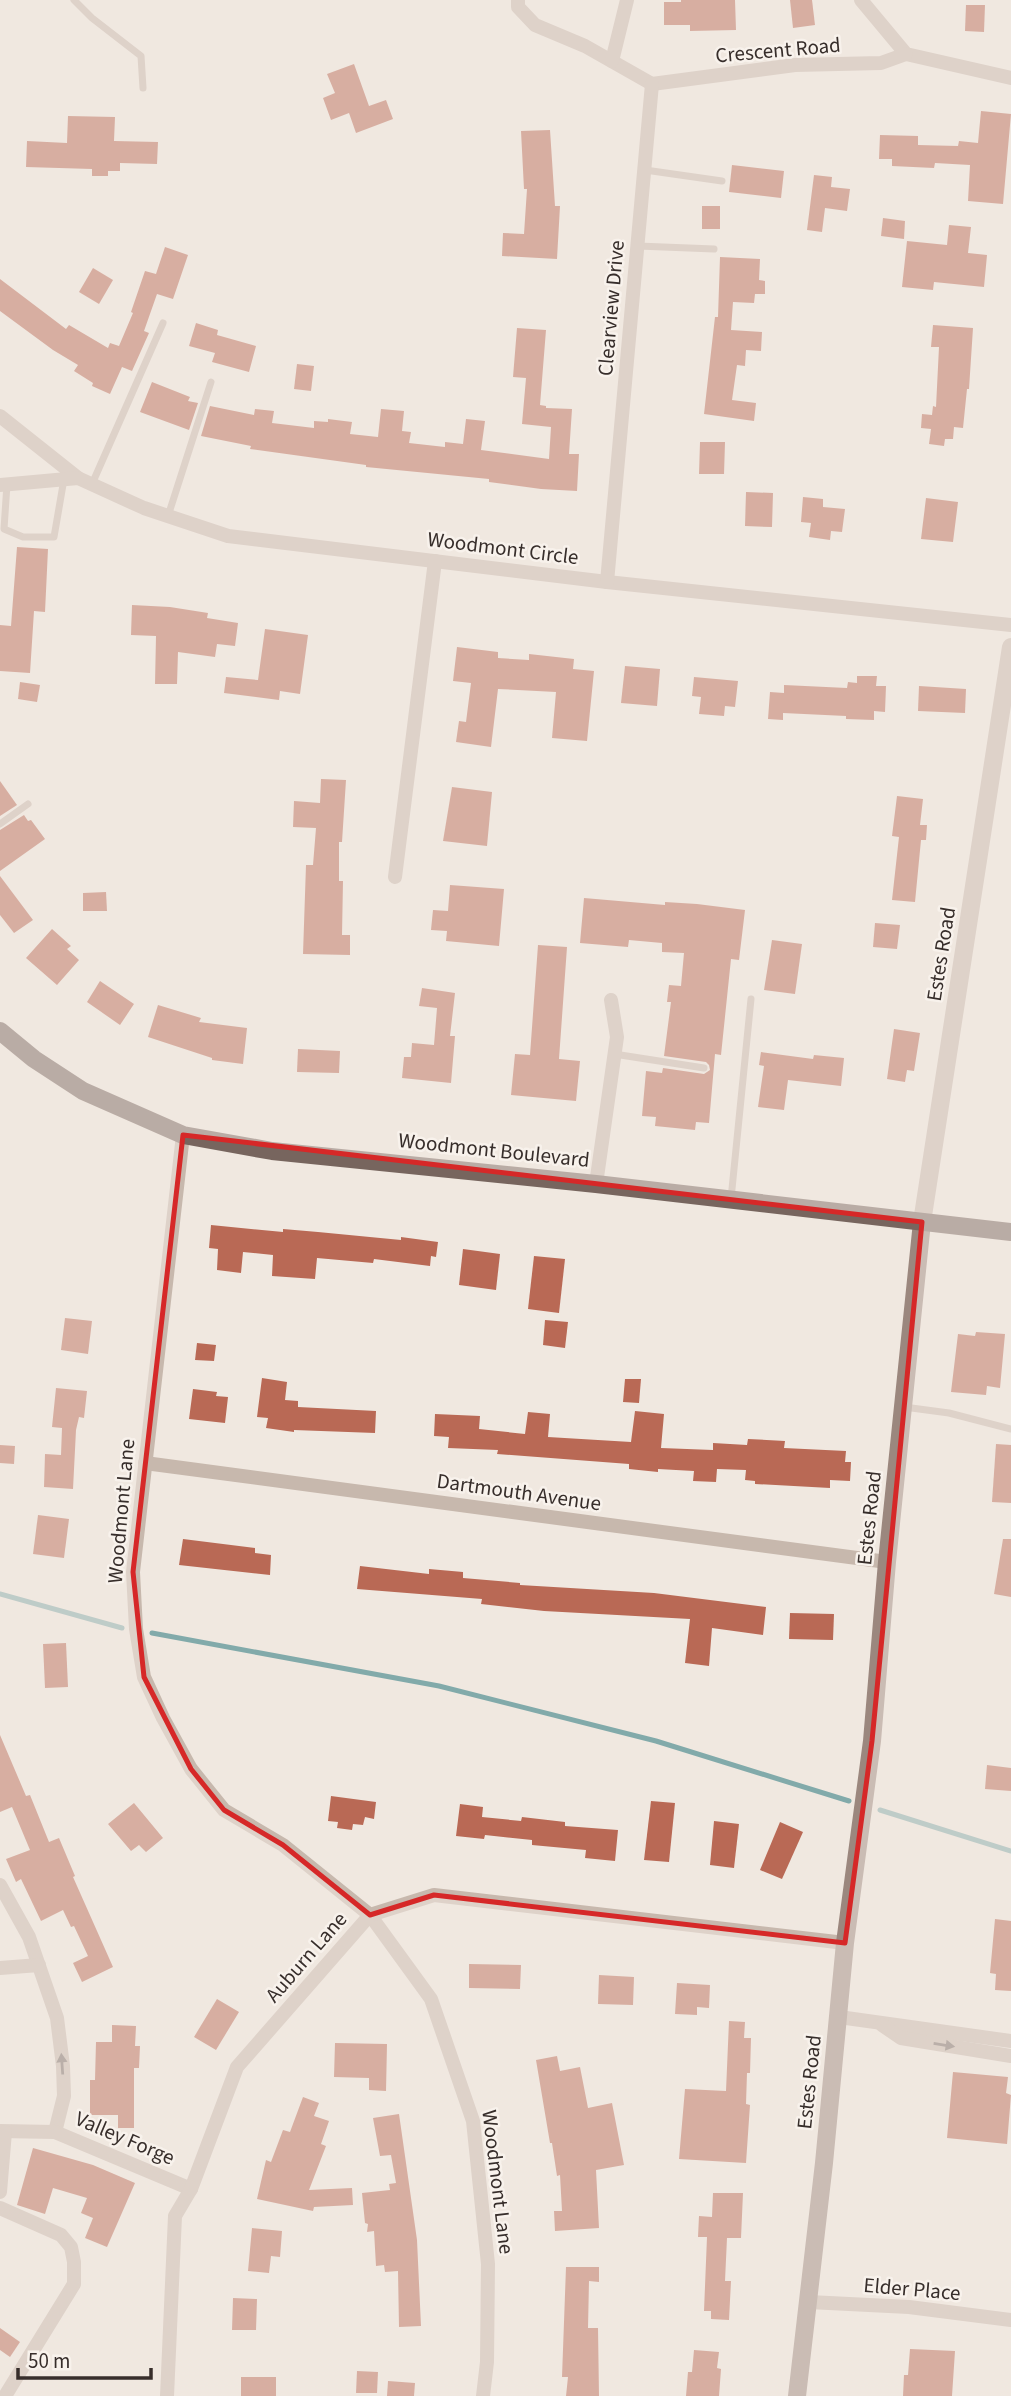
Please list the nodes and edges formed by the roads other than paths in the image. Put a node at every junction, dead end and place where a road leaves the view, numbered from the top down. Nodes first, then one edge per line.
1 (74, 0) edge
2 (518, 0) edge
3 (627, 0) edge
4 (861, 0) edge
5 (906, 54) junction
6 (612, 61) junction
7 (1011, 78) edge
8 (652, 84) junction
9 (143, 88) dead end
10 (644, 170) junction
11 (722, 181) dead end
12 (637, 246) junction
13 (714, 249) dead end
14 (163, 323) dead end
15 (211, 382) dead end
16 (1, 419) edge
17 (71, 479) junction
18 (3, 484) edge
19 (92, 484) junction
20 (168, 516) junction
21 (435, 561) junction
22 (607, 582) junction
23 (1011, 625) edge
24 (1011, 648) edge
25 (27, 804) dead end
26 (0, 824) edge
27 (395, 877) dead end
28 (751, 999) dead end
29 (611, 1000) dead end
30 (0, 1031) edge
31 (614, 1054) junction
32 (704, 1068) dead end
33 (183, 1135) junction
34 (596, 1184) junction
35 (731, 1199) junction
36 (922, 1222) junction
37 (1011, 1232) edge
38 (903, 1407) junction
39 (1011, 1429) edge
40 (145, 1463) junction
41 (887, 1562) junction
42 (0, 1885) edge
43 (370, 1915) junction
44 (845, 1943) junction
45 (39, 1965) junction
46 (0, 1969) edge
47 (839, 2017) junction
48 (881, 2024) junction
49 (1011, 2040) edge
50 (1011, 2056) edge
51 (3, 2132) edge
52 (55, 2132) junction
53 (191, 2189) junction
54 (0, 2192) edge
55 (0, 2208) edge
56 (809, 2302) junction
57 (1011, 2320) edge
58 (5, 2396) edge
59 (167, 2396) edge
60 (483, 2396) edge
61 (797, 2396) edge

1 - 9 lane
2 - 6 street
3 - 6 street
4 - 5 street
5 - 7 street, Crescent Road
5 - 8 street, Crescent Road
6 - 8 street
8 - 10 street, Clearview Drive
10 - 11 lane
10 - 12 street, Clearview Drive
12 - 13 lane
12 - 22 street, Clearview Drive
14 - 19 lane
15 - 20 lane
16 - 17 street
17 - 18 street, Woodmont Circle
17 - 18 lane
17 - 19 street, Woodmont Circle
19 - 20 street, Woodmont Circle
20 - 21 street, Woodmont Circle
21 - 22 street, Woodmont Circle
21 - 27 street
22 - 23 street, Woodmont Circle
24 - 36 street, Estes Road
25 - 26 lane
28 - 35 lane
29 - 31 street
30 - 33 main road, Woodmont Boulevard
31 - 32 lane
31 - 34 street
33 - 34 main road, Woodmont Boulevard
33 - 40 street, Woodmont Lane
34 - 35 main road, Woodmont Boulevard
35 - 36 main road, Woodmont Boulevard
36 - 37 main road, Woodmont Boulevard
36 - 38 main road, Estes Road
38 - 39 lane
38 - 41 main road, Estes Road
40 - 41 street, Dartmouth Avenue
40 - 43 street, Woodmont Lane
41 - 44 main road, Estes Road
42 - 45 street
43 - 44 street, Auburn Lane
43 - 53 street, Auburn Lane
43 - 60 street, Woodmont Lane
44 - 47 main road, Estes Road
45 - 46 street
52 -> 45 street
47 - 48 street
47 - 56 main road, Estes Road
48 - 49 street
48 -> 50 street
51 - 52 street, Valley Forge
51 - 54 street
52 - 53 street, Valley Forge
53 - 59 street, Auburn Lane
55 - 58 street
56 - 57 street, Elder Place
56 - 61 main road, Estes Road

